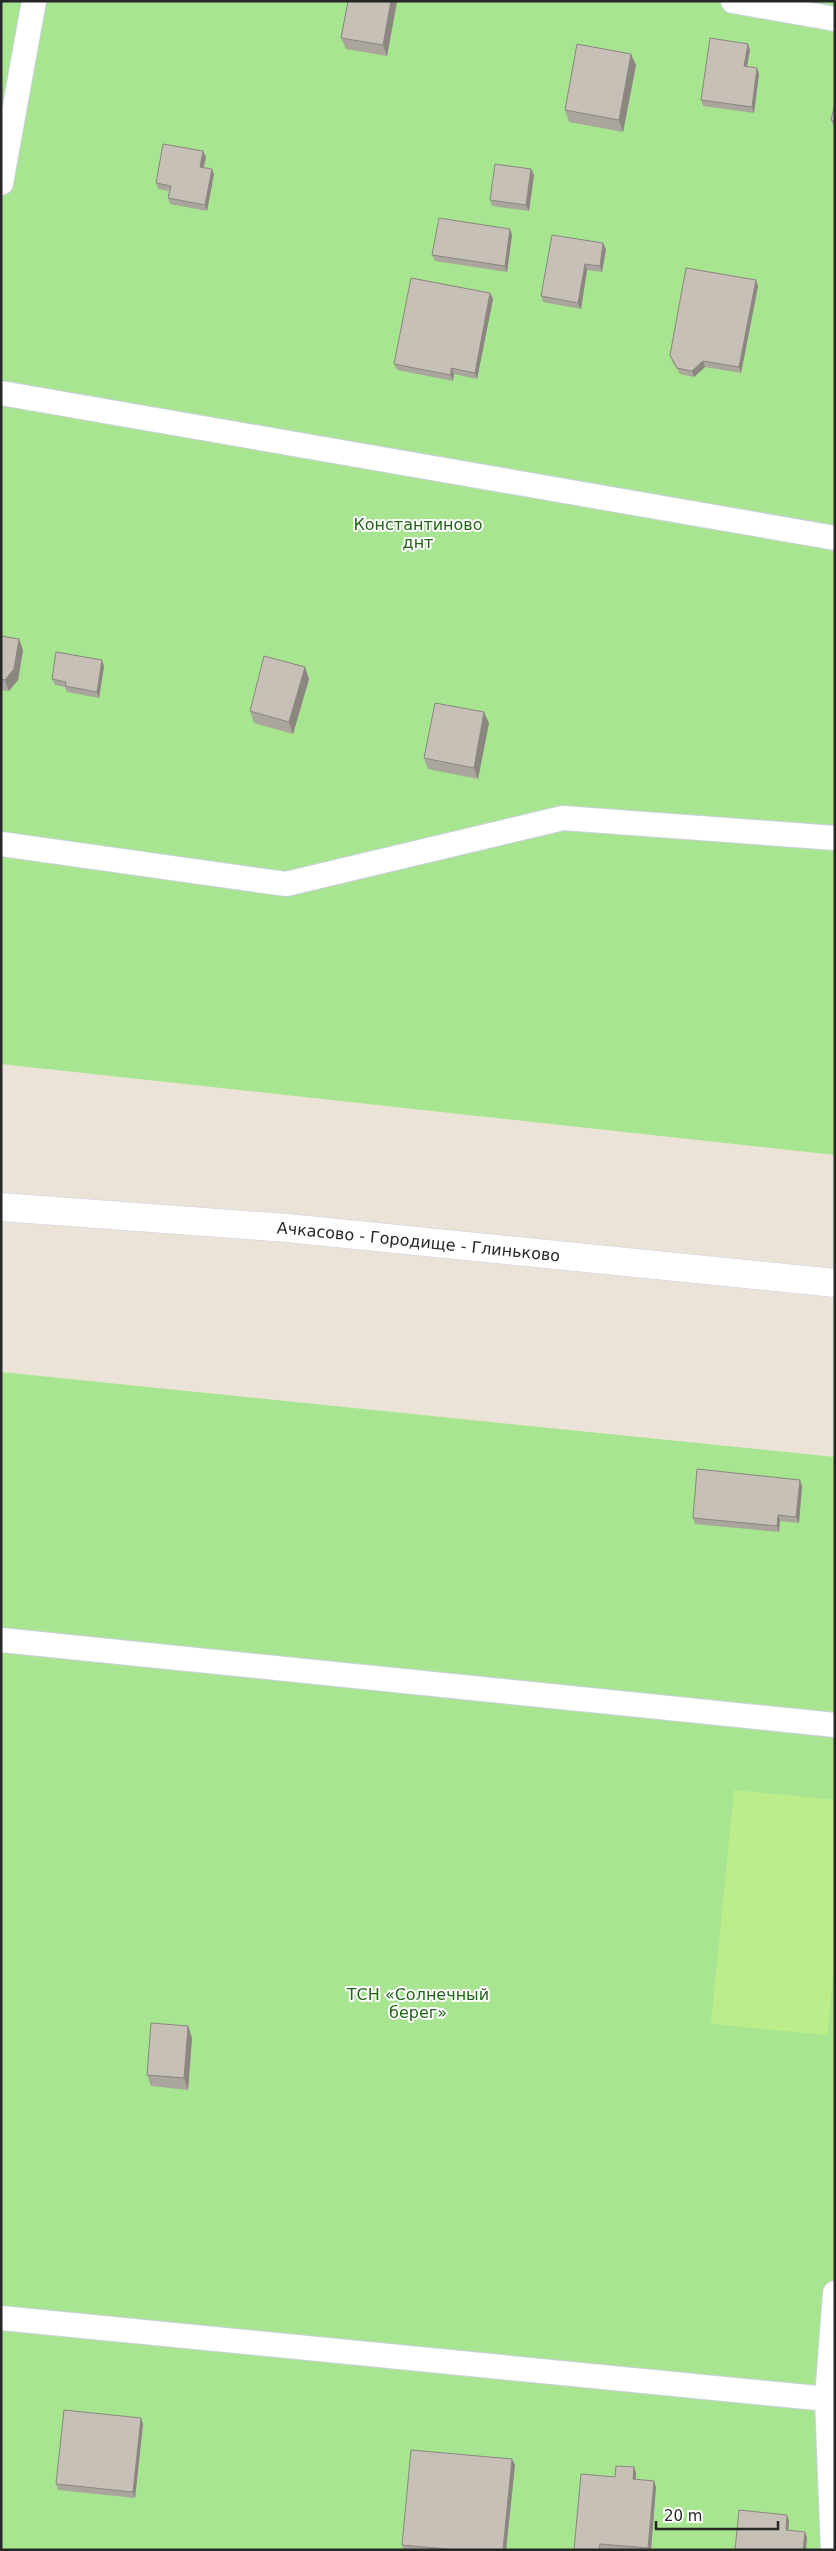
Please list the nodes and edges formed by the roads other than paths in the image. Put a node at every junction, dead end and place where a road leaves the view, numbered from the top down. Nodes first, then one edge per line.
1 (34, 1) edge
2 (733, 1) edge
3 (835, 19) edge
4 (1, 183) edge
5 (1, 394) edge
6 (835, 538) edge
7 (835, 838) edge
8 (1, 844) edge
9 (1, 1207) edge
10 (835, 1283) edge
11 (1, 1640) edge
12 (835, 1725) edge
13 (835, 2293) edge
14 (1, 2318) edge
15 (826, 2399) junction
16 (833, 2550) edge

1 - 4 lane
2 - 3 lane
5 - 6 lane
7 - 8 lane
9 - 10 street, Ачкасово - Городище - Глиньково
11 - 12 lane
13 - 15 lane
14 - 15 lane
15 - 16 lane

